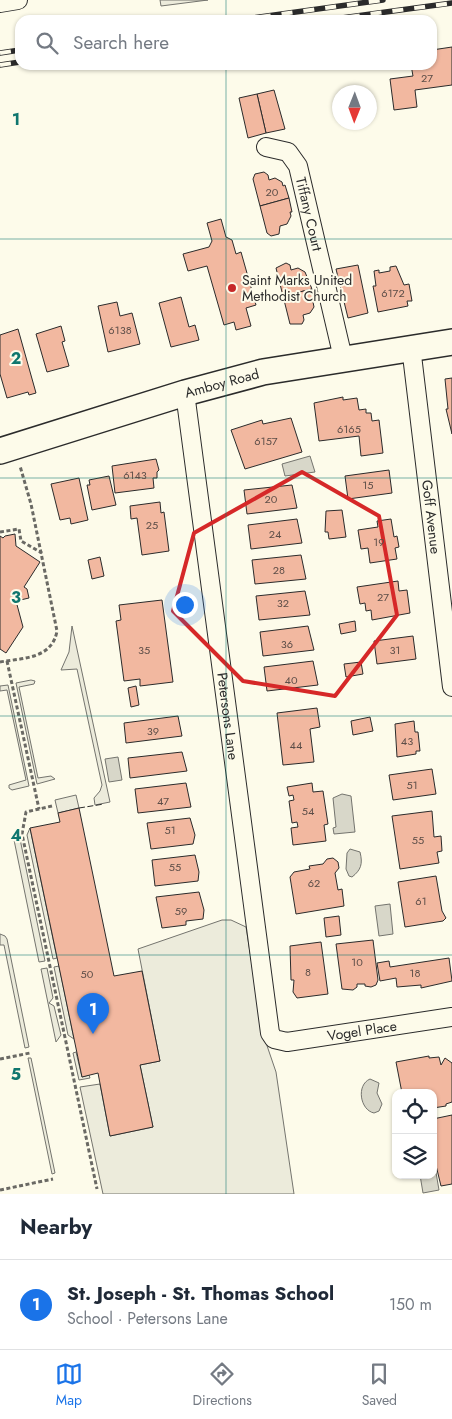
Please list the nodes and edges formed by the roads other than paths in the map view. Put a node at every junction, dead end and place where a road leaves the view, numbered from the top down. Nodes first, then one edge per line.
1 (18, 0) edge
2 (0, 3) edge
3 (266, 147) dead end
4 (452, 342) edge
5 (411, 347) junction
6 (343, 358) junction
7 (186, 393) junction
8 (9, 457) edge
9 (452, 687) edge
10 (452, 1017) edge
11 (274, 1039) joint

1 - 2 street
3 - 6 street, Tiffany Court
4 - 5 main road, Amboy Road
5 - 6 main road, Amboy Road
5 - 9 street, Goff Avenue
6 - 7 main road, Amboy Road
7 - 8 main road, Amboy Road
7 - 11 street, Petersons Lane
10 - 11 street, Vogel Place

